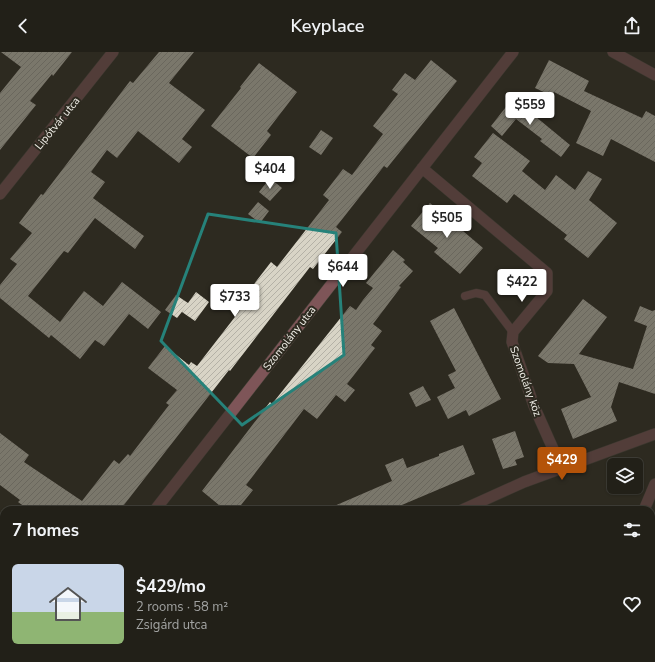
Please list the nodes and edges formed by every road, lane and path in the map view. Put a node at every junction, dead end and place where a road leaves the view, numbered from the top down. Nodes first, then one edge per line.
1 (113, 52) edge
2 (513, 52) edge
3 (613, 52) edge
4 (655, 75) edge
5 (422, 168) junction
6 (0, 194) edge
7 (465, 296) dead end
8 (513, 332) junction
9 (655, 434) edge
10 (562, 469) junction
11 (655, 484) edge
12 (158, 506) edge
13 (471, 506) edge
14 (646, 506) edge

1 - 6 street, Lipótvár utca
2 - 5 street, Szomolány utca
3 - 4 street
5 - 8 street, Szomolány köz
5 - 12 street, Szomolány utca
7 - 8 lane
8 - 10 street, Szomolány köz
9 - 10 street
10 - 13 street
11 - 14 street

